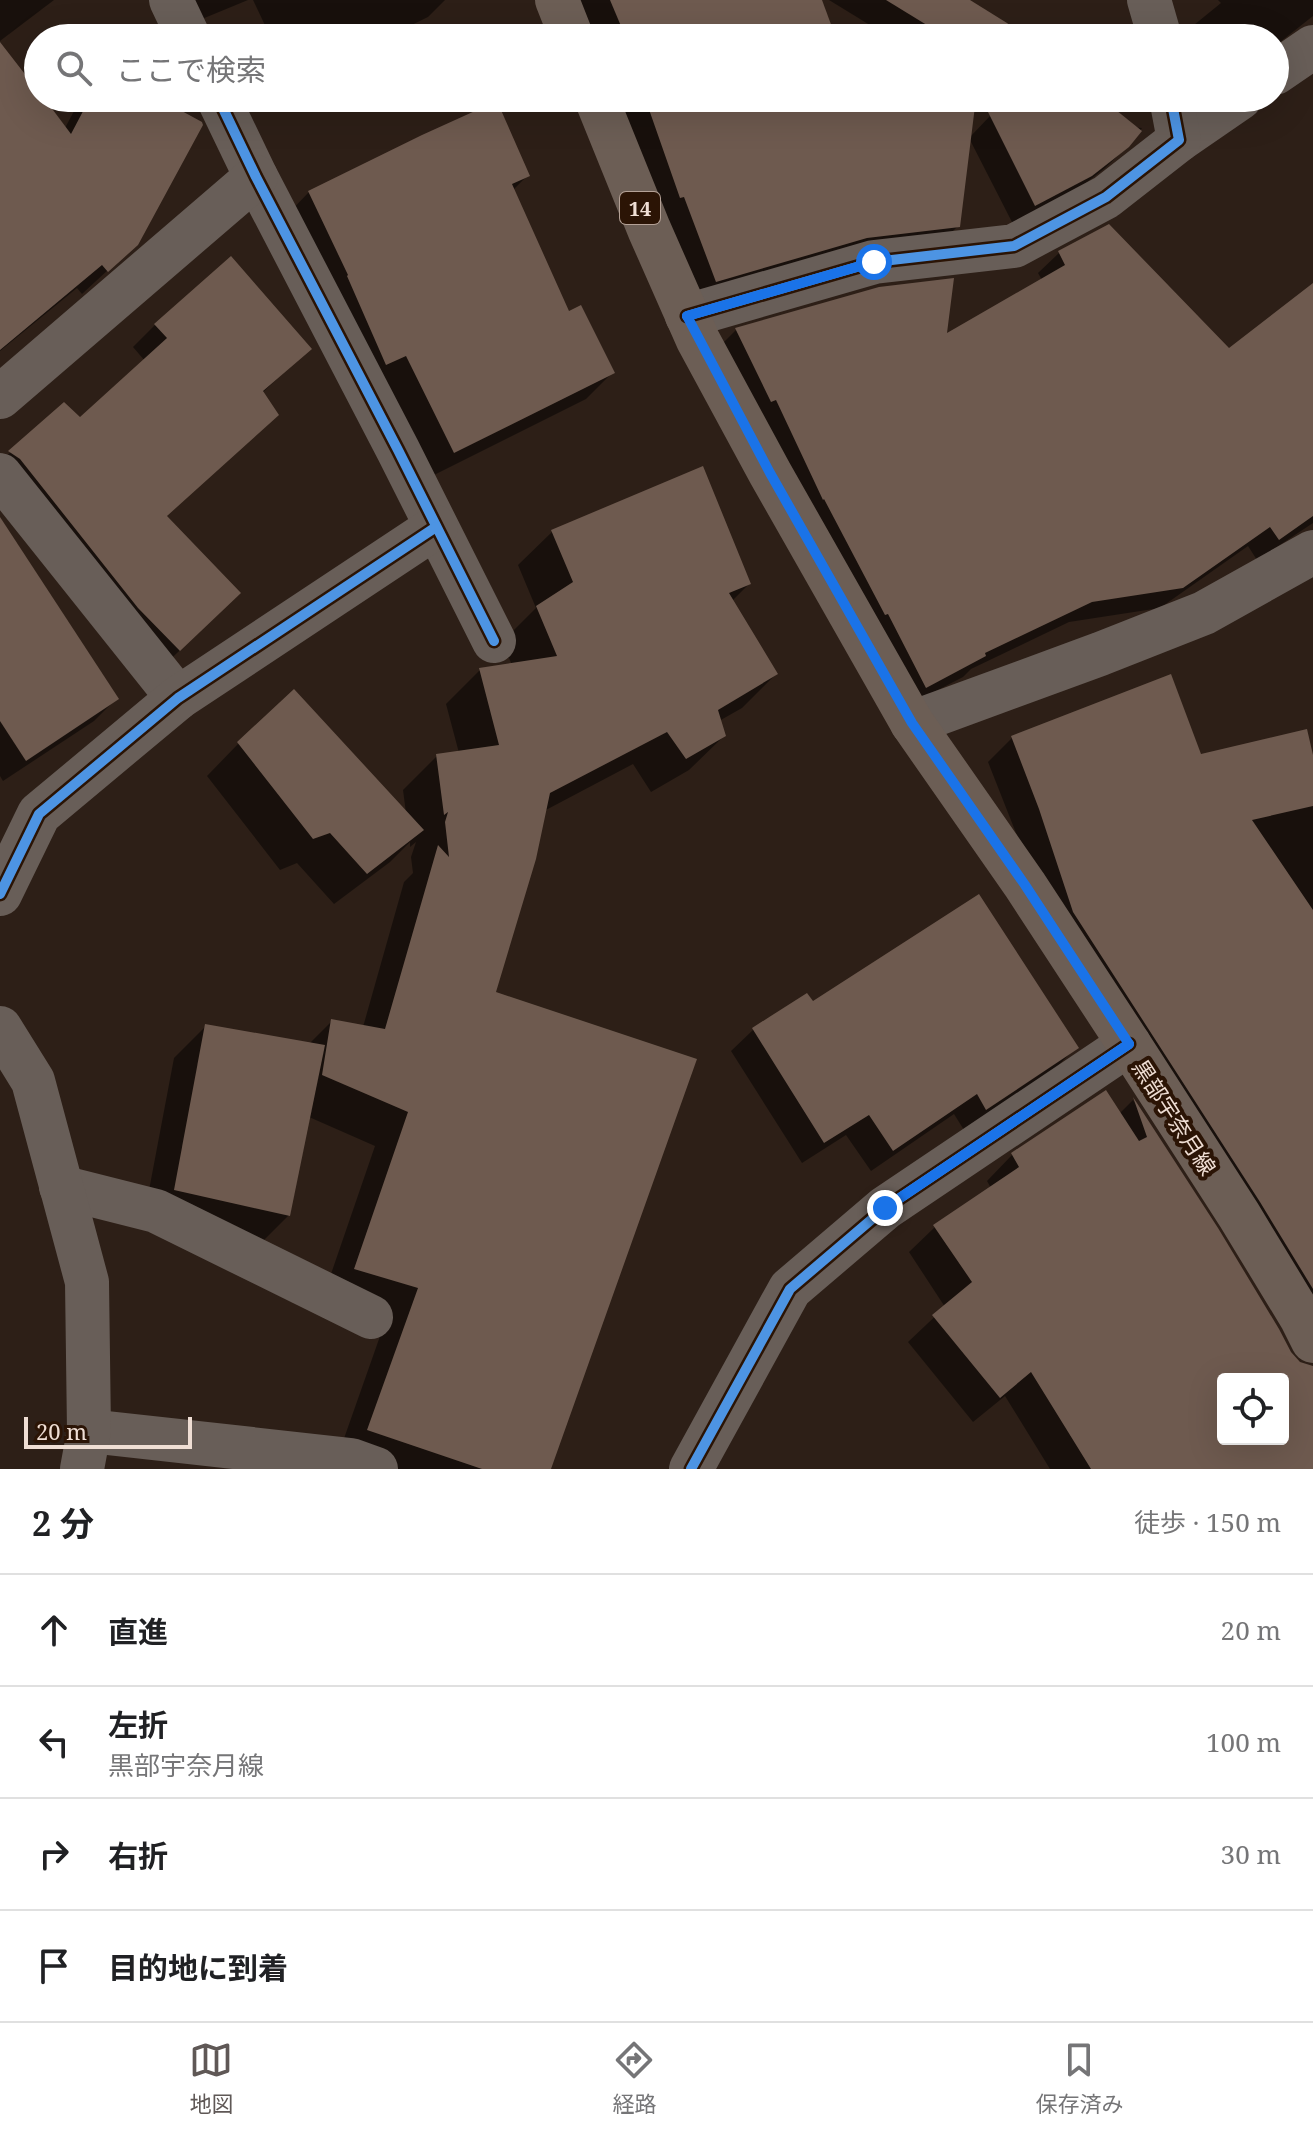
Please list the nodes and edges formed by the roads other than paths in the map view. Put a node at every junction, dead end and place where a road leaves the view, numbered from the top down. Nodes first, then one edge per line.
1 (171, 0) edge
2 (557, 0) edge
3 (1149, 0) edge
4 (182, 24) edge
5 (566, 24) edge
6 (1156, 24) edge
7 (1313, 47) edge
8 (1289, 63) edge
9 (225, 112) edge
10 (602, 112) edge
11 (1174, 112) edge
12 (1220, 112) edge
13 (1179, 140) junction
14 (256, 177) junction
15 (687, 316) junction
16 (0, 397) edge
17 (0, 475) edge
18 (436, 527) junction
19 (1313, 552) edge
20 (494, 641) dead end
21 (178, 698) junction
22 (912, 723) junction
23 (0, 894) edge
24 (0, 1028) edge
25 (1129, 1044) junction
26 (61, 1187) junction
27 (371, 1317) dead end
28 (1313, 1341) edge
29 (85, 1450) edge
30 (376, 1469) edge
31 (691, 1469) edge

1 - 4 street
2 - 5 main road
3 - 6 street
7 - 8 street
9 - 14 street
10 - 15 main road, 黒部宇奈月線 / 14
11 - 13 street
12 - 13 street
13 - 15 street
14 - 16 street
14 - 18 street
15 - 22 main road, 黒部宇奈月線 / 14
17 - 21 street
18 - 20 street
18 - 21 street
19 - 22 street
21 - 23 street
22 - 25 main road, 黒部宇奈月線 / 14
24 - 26 street
25 - 28 main road, 黒部宇奈月線 / 14
25 - 31 street
26 - 27 street
26 - 29 street
29 - 30 street

